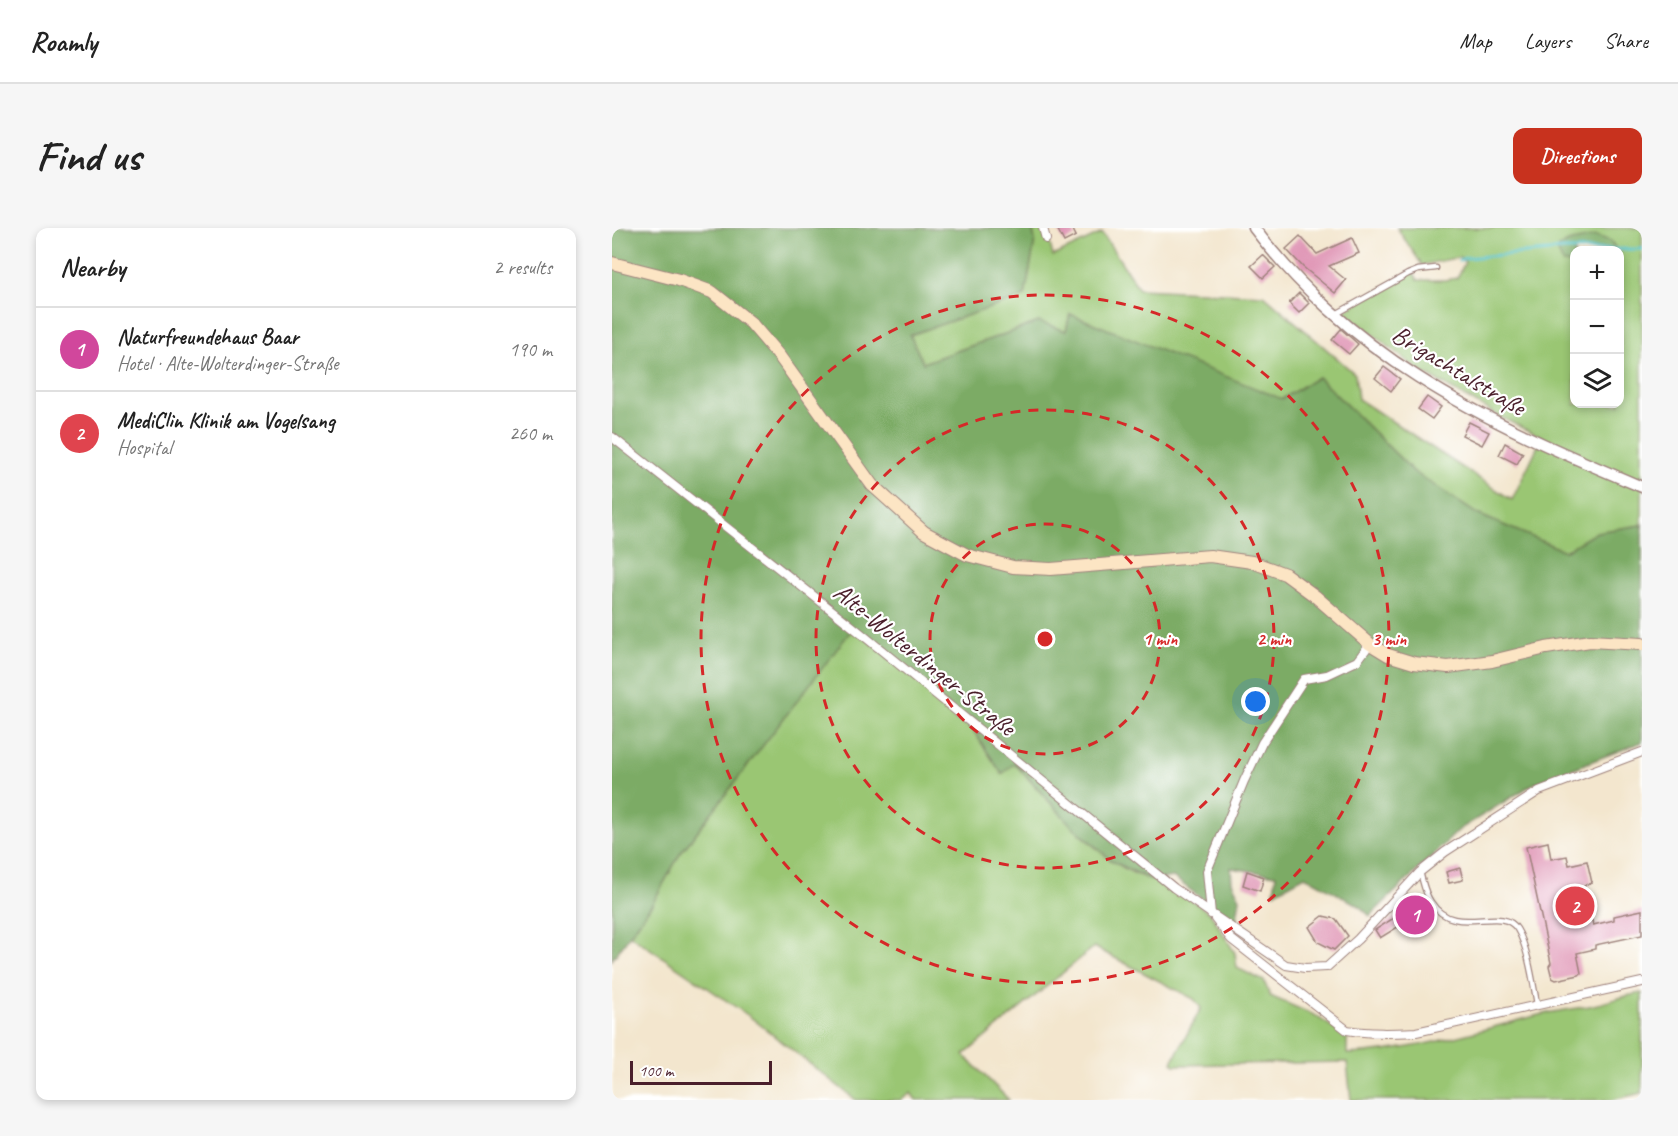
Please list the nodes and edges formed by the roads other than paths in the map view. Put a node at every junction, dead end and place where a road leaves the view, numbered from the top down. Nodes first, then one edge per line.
1 (1043, 228) edge
2 (1254, 228) edge
3 (1046, 239) dead end
4 (612, 263) edge
5 (1437, 268) dead end
6 (1336, 314) junction
7 (612, 437) edge
8 (1642, 487) edge
9 (1371, 644) junction
10 (1642, 644) edge
11 (1642, 752) edge
12 (1420, 872) junction
13 (1211, 914) junction
14 (1642, 982) edge
15 (1537, 1004) junction

1 - 3 street
2 - 6 street, Brigachtalstraße
4 - 9 main road
5 - 6 lane
6 - 8 street, Brigachtalstraße
7 - 13 street, Alte-Wolterdinger-Straße
9 - 10 main road
9 - 13 street
11 - 12 street, Alte-Wolterdinger-Straße
12 - 13 street, Alte-Wolterdinger-Straße
12 - 15 lane
13 - 15 street, Alte-Wolterdinger-Straße
14 - 15 street, Alte-Wolterdinger-Straße

